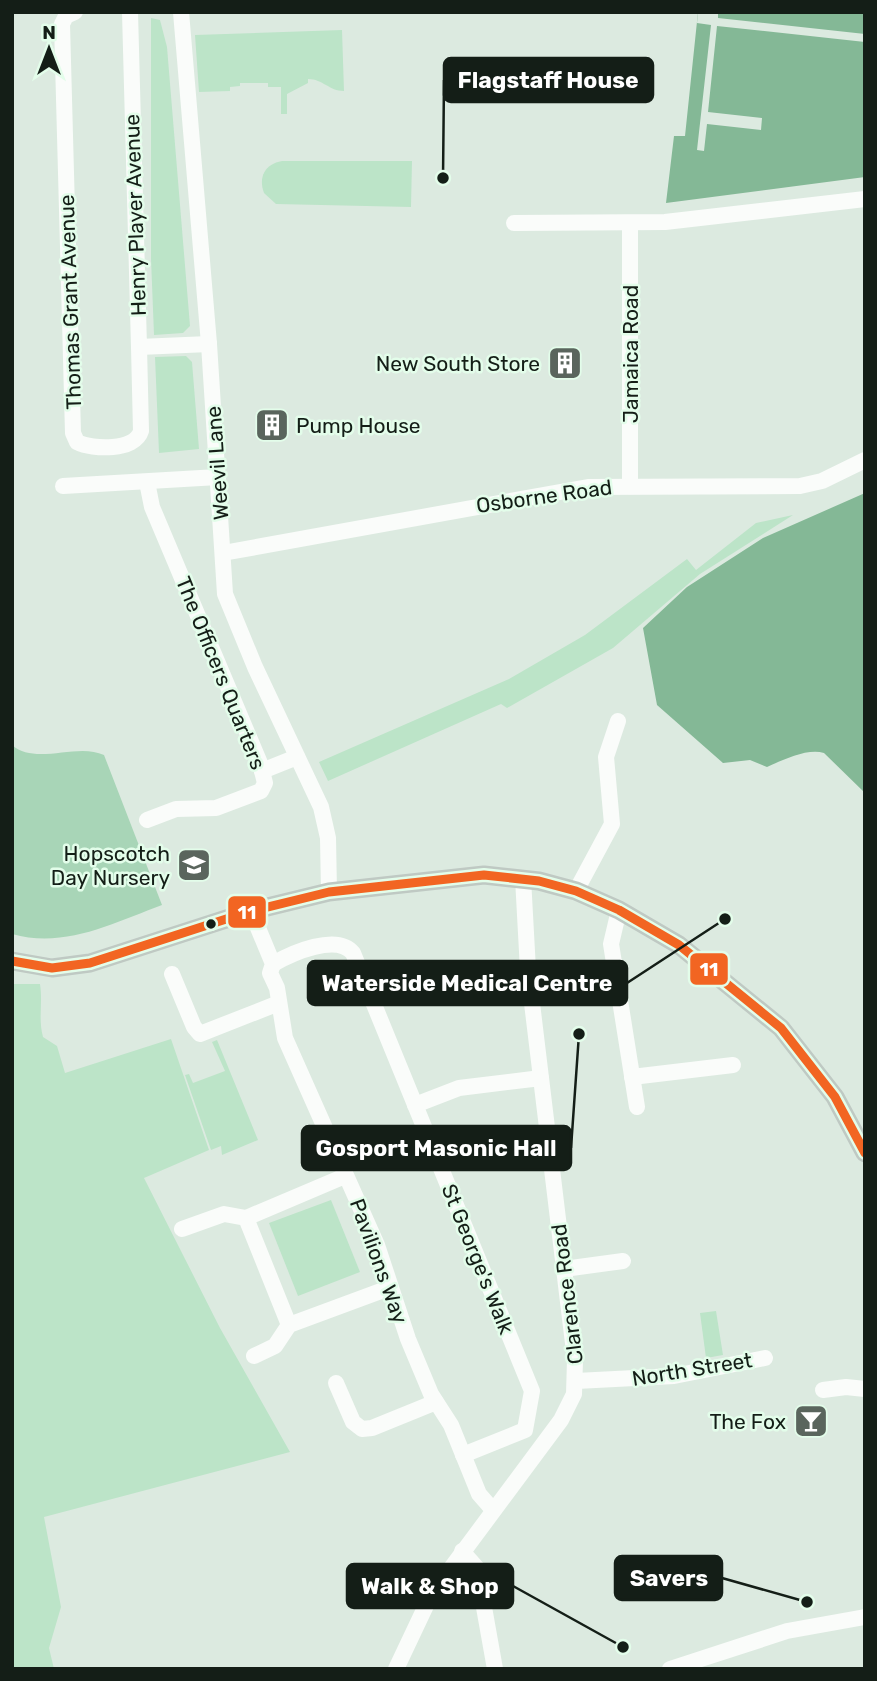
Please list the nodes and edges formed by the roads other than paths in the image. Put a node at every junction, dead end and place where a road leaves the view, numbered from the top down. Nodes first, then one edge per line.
1 (75, 12) edge
2 (130, 12) edge
3 (181, 12) edge
4 (865, 199) edge
5 (514, 223) dead end
6 (630, 223) junction
7 (209, 344) junction
8 (139, 347) junction
9 (865, 460) edge
10 (218, 477) junction
11 (147, 482) junction
12 (630, 485) junction
13 (62, 486) dead end
14 (223, 553) junction
15 (618, 721) dead end
16 (297, 757) junction
17 (262, 771) junction
18 (147, 820) dead end
19 (523, 878) junction
20 (576, 891) junction
21 (329, 892) junction
22 (619, 910) junction
23 (251, 911) junction
24 (12, 961) edge
25 (273, 964) junction
26 (172, 974) dead end
27 (279, 1003) junction
28 (733, 1065) dead end
29 (632, 1077) junction
30 (541, 1078) junction
31 (415, 1105) junction
32 (637, 1107) dead end
33 (865, 1153) edge
34 (345, 1176) junction
35 (246, 1218) junction
36 (182, 1229) dead end
37 (623, 1261) dead end
38 (564, 1269) junction
39 (389, 1288) junction
40 (289, 1325) junction
41 (254, 1356) dead end
42 (765, 1357) dead end
43 (576, 1381) junction
44 (336, 1383) dead end
45 (865, 1389) edge
46 (823, 1390) dead end
47 (436, 1402) junction
48 (465, 1459) junction
49 (493, 1510) junction
50 (463, 1551) junction
51 (865, 1617) edge
52 (391, 1668) edge
53 (495, 1669) edge
54 (670, 1669) edge

1 - 8 street, Thomas Grant Avenue
2 - 8 street, Henry Player Avenue
3 - 7 street, Weevil Lane
4 - 6 street
5 - 6 street
6 - 12 street, Jamaica Road
7 - 8 street, Henry Player Avenue
7 - 10 street, Weevil Lane
9 - 12 street, Osborne Road
10 - 11 street
10 - 14 street, Weevil Lane
11 - 13 street
11 - 17 street, The Officers Quarters
12 - 14 street, Osborne Road
14 - 16 street, Weevil Lane
15 - 20 street
16 - 17 street
16 - 21 street, Weevil Lane
17 - 18 street, The Officers Quarters
19 - 20 main road
19 - 21 main road
19 - 30 street, Clarence Road
20 - 22 main road
21 - 23 main road
22 - 29 street
22 - 33 main road
23 - 24 main road
23 - 25 street, Pavilions Way
25 - 27 street, Pavilions Way
25 - 31 street, St George's Walk
26 - 27 street
27 - 34 street, Pavilions Way
28 - 29 street
29 - 32 street
30 - 31 street
30 - 38 street, Clarence Road
31 - 48 street, St George's Walk
34 - 35 street
34 - 39 street, Pavilions Way
35 - 36 street
35 - 40 street
37 - 38 street
38 - 43 street, Clarence Road
39 - 40 street
39 - 47 street, Pavilions Way
40 - 41 street
42 - 43 street, North Street
43 - 49 street, Clarence Road
44 - 47 street
45 - 46 street
47 - 48 street, Pavilions Way
48 - 49 street, Pavilions Way
49 - 50 street, Clarence Road
50 - 52 street, Clarence Road
50 - 53 street
51 - 54 street

